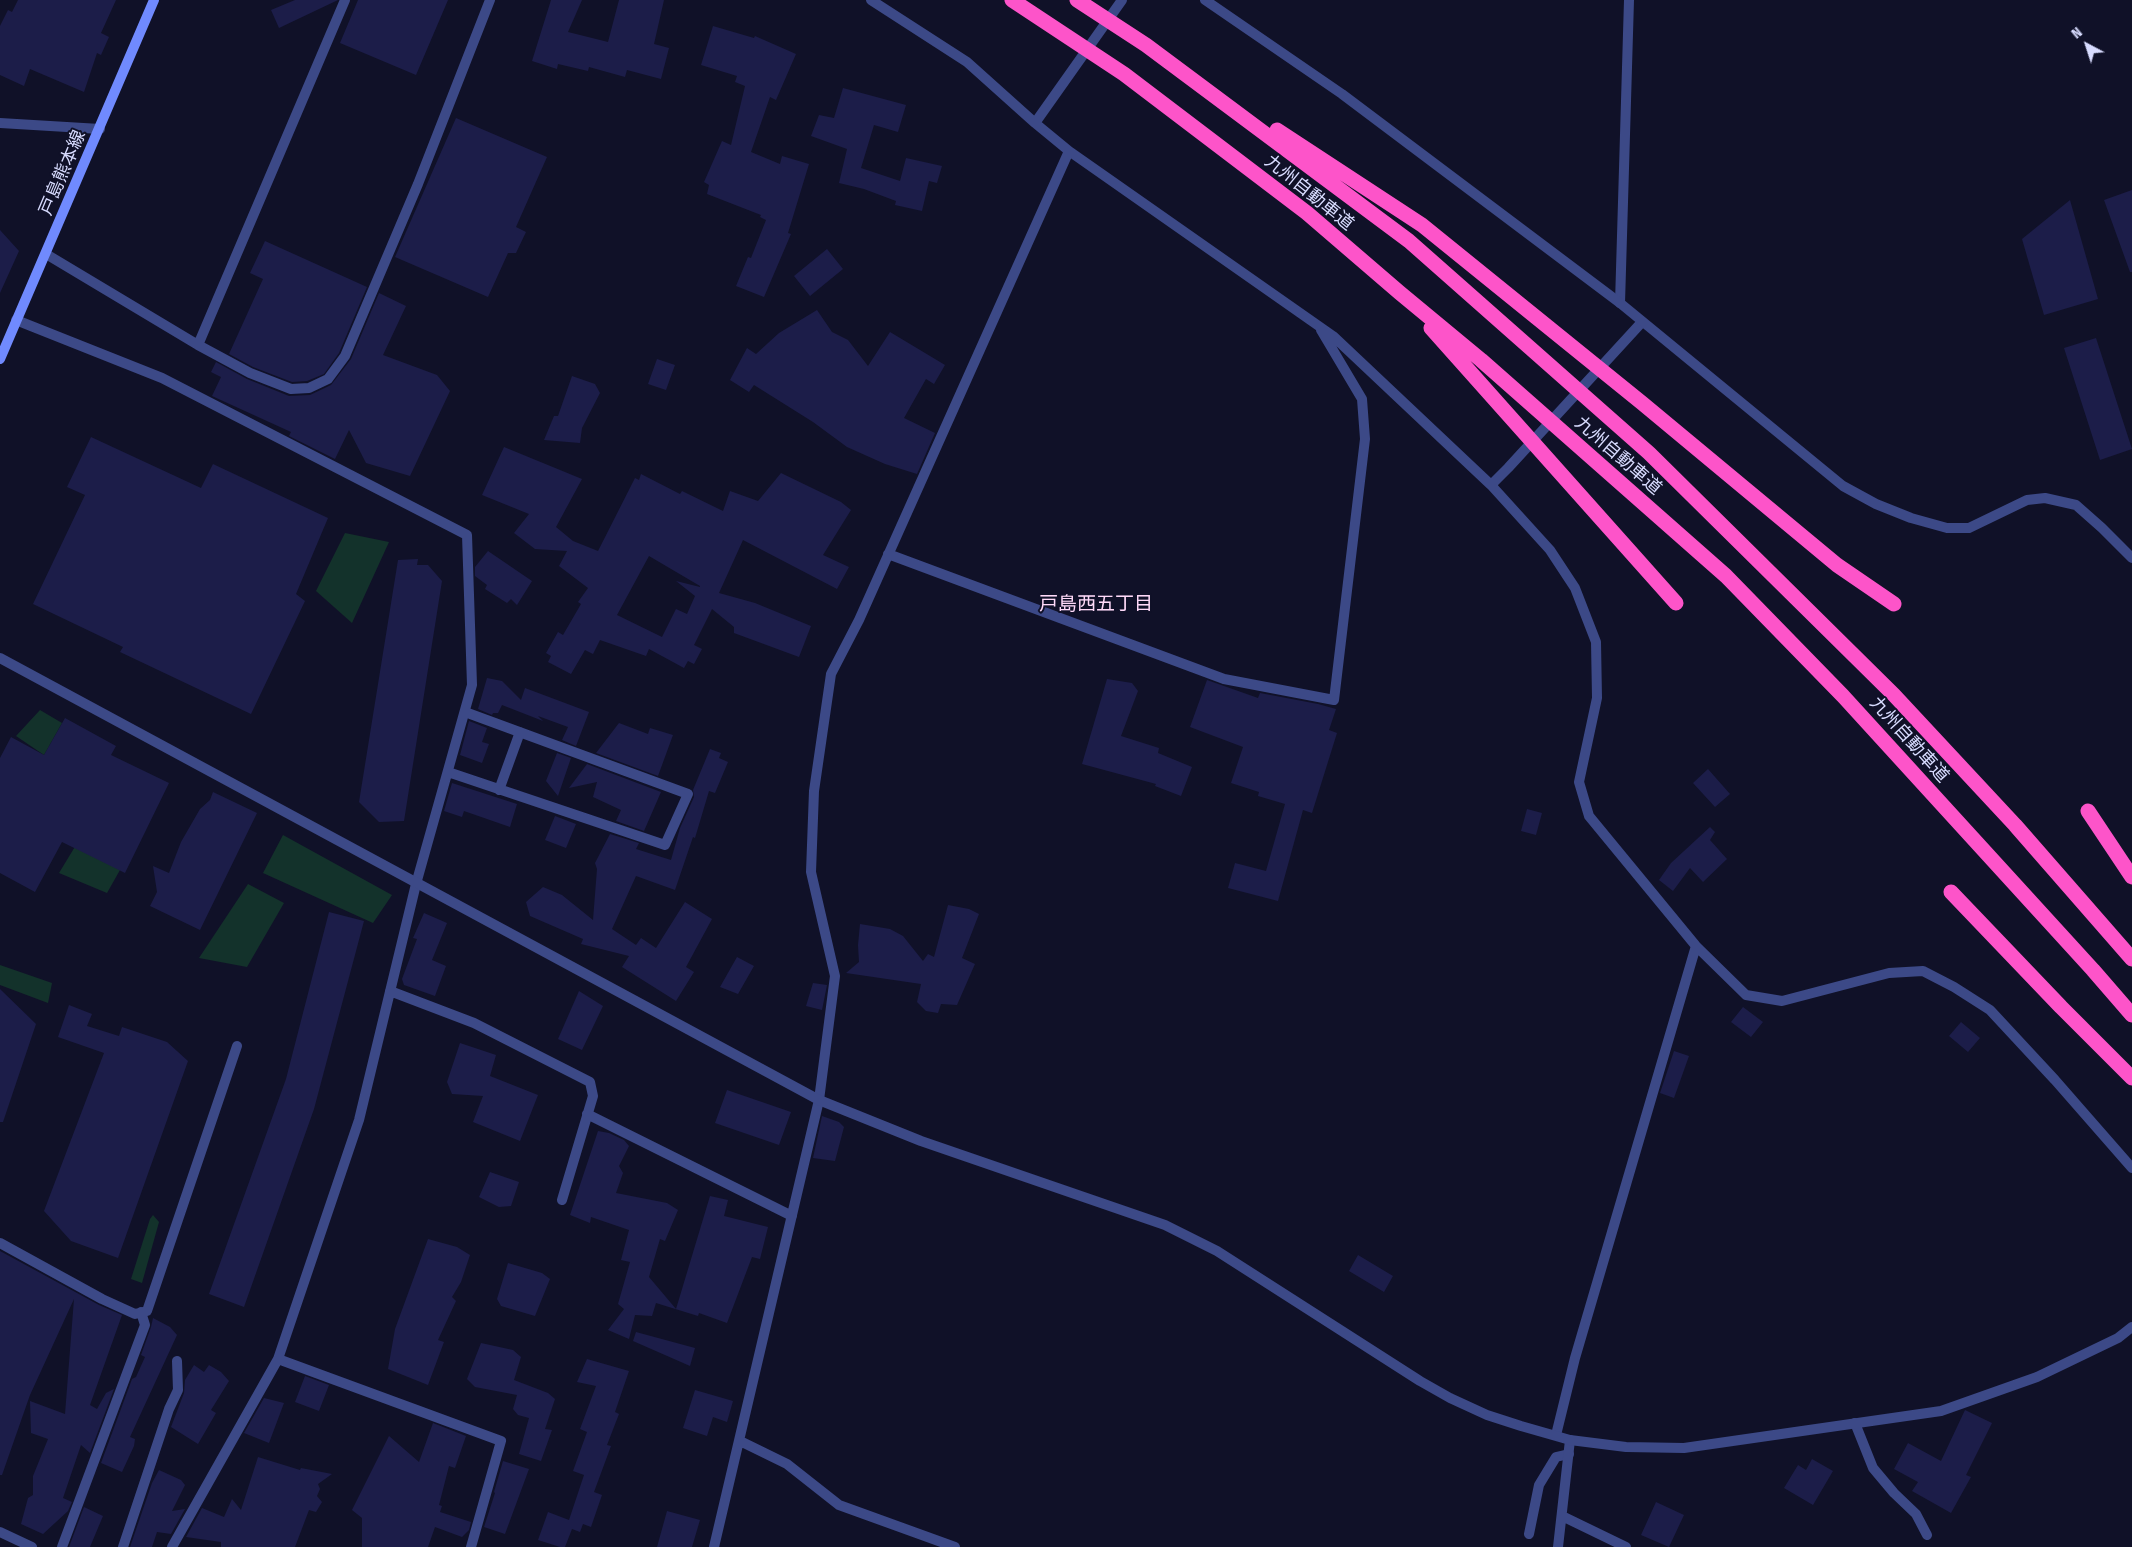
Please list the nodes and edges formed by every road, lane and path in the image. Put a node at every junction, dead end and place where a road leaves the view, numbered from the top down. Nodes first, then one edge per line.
1 (154, 0) edge
2 (346, 0) edge
3 (490, 0) edge
4 (871, 0) edge
5 (1012, 0) edge
6 (1077, 0) edge
7 (1122, 0) edge
8 (1205, 0) edge
9 (1629, 0) edge
10 (1146, 45) junction
11 (0, 123) edge
12 (1035, 123) junction
13 (100, 129) junction
14 (1069, 151) junction
15 (46, 254) junction
16 (1400, 293) junction
17 (1620, 303) junction
18 (16, 320) junction
19 (1642, 322) junction
20 (1318, 325) junction
21 (198, 346) junction
22 (0, 359) edge
23 (1491, 485) junction
24 (888, 554) junction
25 (2132, 558) edge
26 (1676, 603) dead end
27 (1894, 604) dead end
28 (0, 658) edge
29 (465, 712) junction
30 (520, 732) junction
31 (448, 772) junction
32 (499, 790) junction
33 (2088, 811) dead end
34 (2132, 877) edge
35 (416, 884) junction
36 (1951, 892) dead end
37 (1696, 946) junction
38 (2132, 959) edge
39 (390, 991) junction
40 (2132, 1015) edge
41 (237, 1046) dead end
42 (2132, 1078) edge
43 (819, 1100) junction
44 (587, 1114) junction
45 (2132, 1168) edge
46 (562, 1200) dead end
47 (792, 1216) junction
48 (0, 1243) edge
49 (141, 1312) junction
50 (2132, 1327) edge
51 (278, 1359) junction
52 (177, 1360) dead end
53 (1855, 1424) junction
54 (1556, 1435) junction
55 (1570, 1440) junction
56 (740, 1441) junction
57 (1568, 1454) junction
58 (1562, 1516) junction
59 (0, 1532) edge
60 (1530, 1534) dead end
61 (1927, 1535) dead end
62 (16, 1544) edge
63 (32, 1547) edge
64 (62, 1547) edge
65 (124, 1547) edge
66 (172, 1547) edge
67 (470, 1547) edge
68 (714, 1547) edge
69 (955, 1547) edge
70 (1558, 1547) edge
71 (1626, 1547) edge

1 - 13 main road, 戸島熊本線
2 - 21 street
3 - 21 street
4 - 12 street
5 - 16 highway, 九州自動車道
6 - 10 highway, 九州自動車道
7 - 12 street
8 - 17 street
9 - 17 street
10 - 27 highway
10 - 38 highway, 九州自動車道
11 - 13 street
12 - 14 street
13 - 15 main road, 戸島熊本線
14 - 20 street
14 - 24 street
15 - 18 main road, 戸島熊本線
15 - 21 street
16 - 26 highway
16 - 40 highway, 九州自動車道
17 - 19 street
18 - 22 main road, 戸島熊本線
18 - 29 street
19 - 23 street
19 - 25 street
20 - 23 street
20 - 24 street
23 - 37 street
24 - 43 street
28 - 35 street
29 - 30 street
29 - 31 street
30 - 32 street
30 - 32 street
31 - 32 street
31 - 35 street
33 - 34 highway
35 - 39 street
35 - 43 street
36 - 42 highway
37 - 45 street
37 - 54 street
39 - 44 street
39 - 51 street
41 - 49 street
43 - 47 street
43 - 54 street
44 - 46 street
44 - 47 street
47 - 56 street
48 - 49 street
49 - 64 street
50 - 53 street
51 - 66 street
51 - 67 street
52 - 65 street
53 - 55 street
53 - 61 street
54 - 55 street
55 - 57 street
56 - 68 street
56 - 69 street
57 - 58 street
57 - 60 street
58 - 70 street
58 - 71 street
59 - 62 street
62 - 63 street

